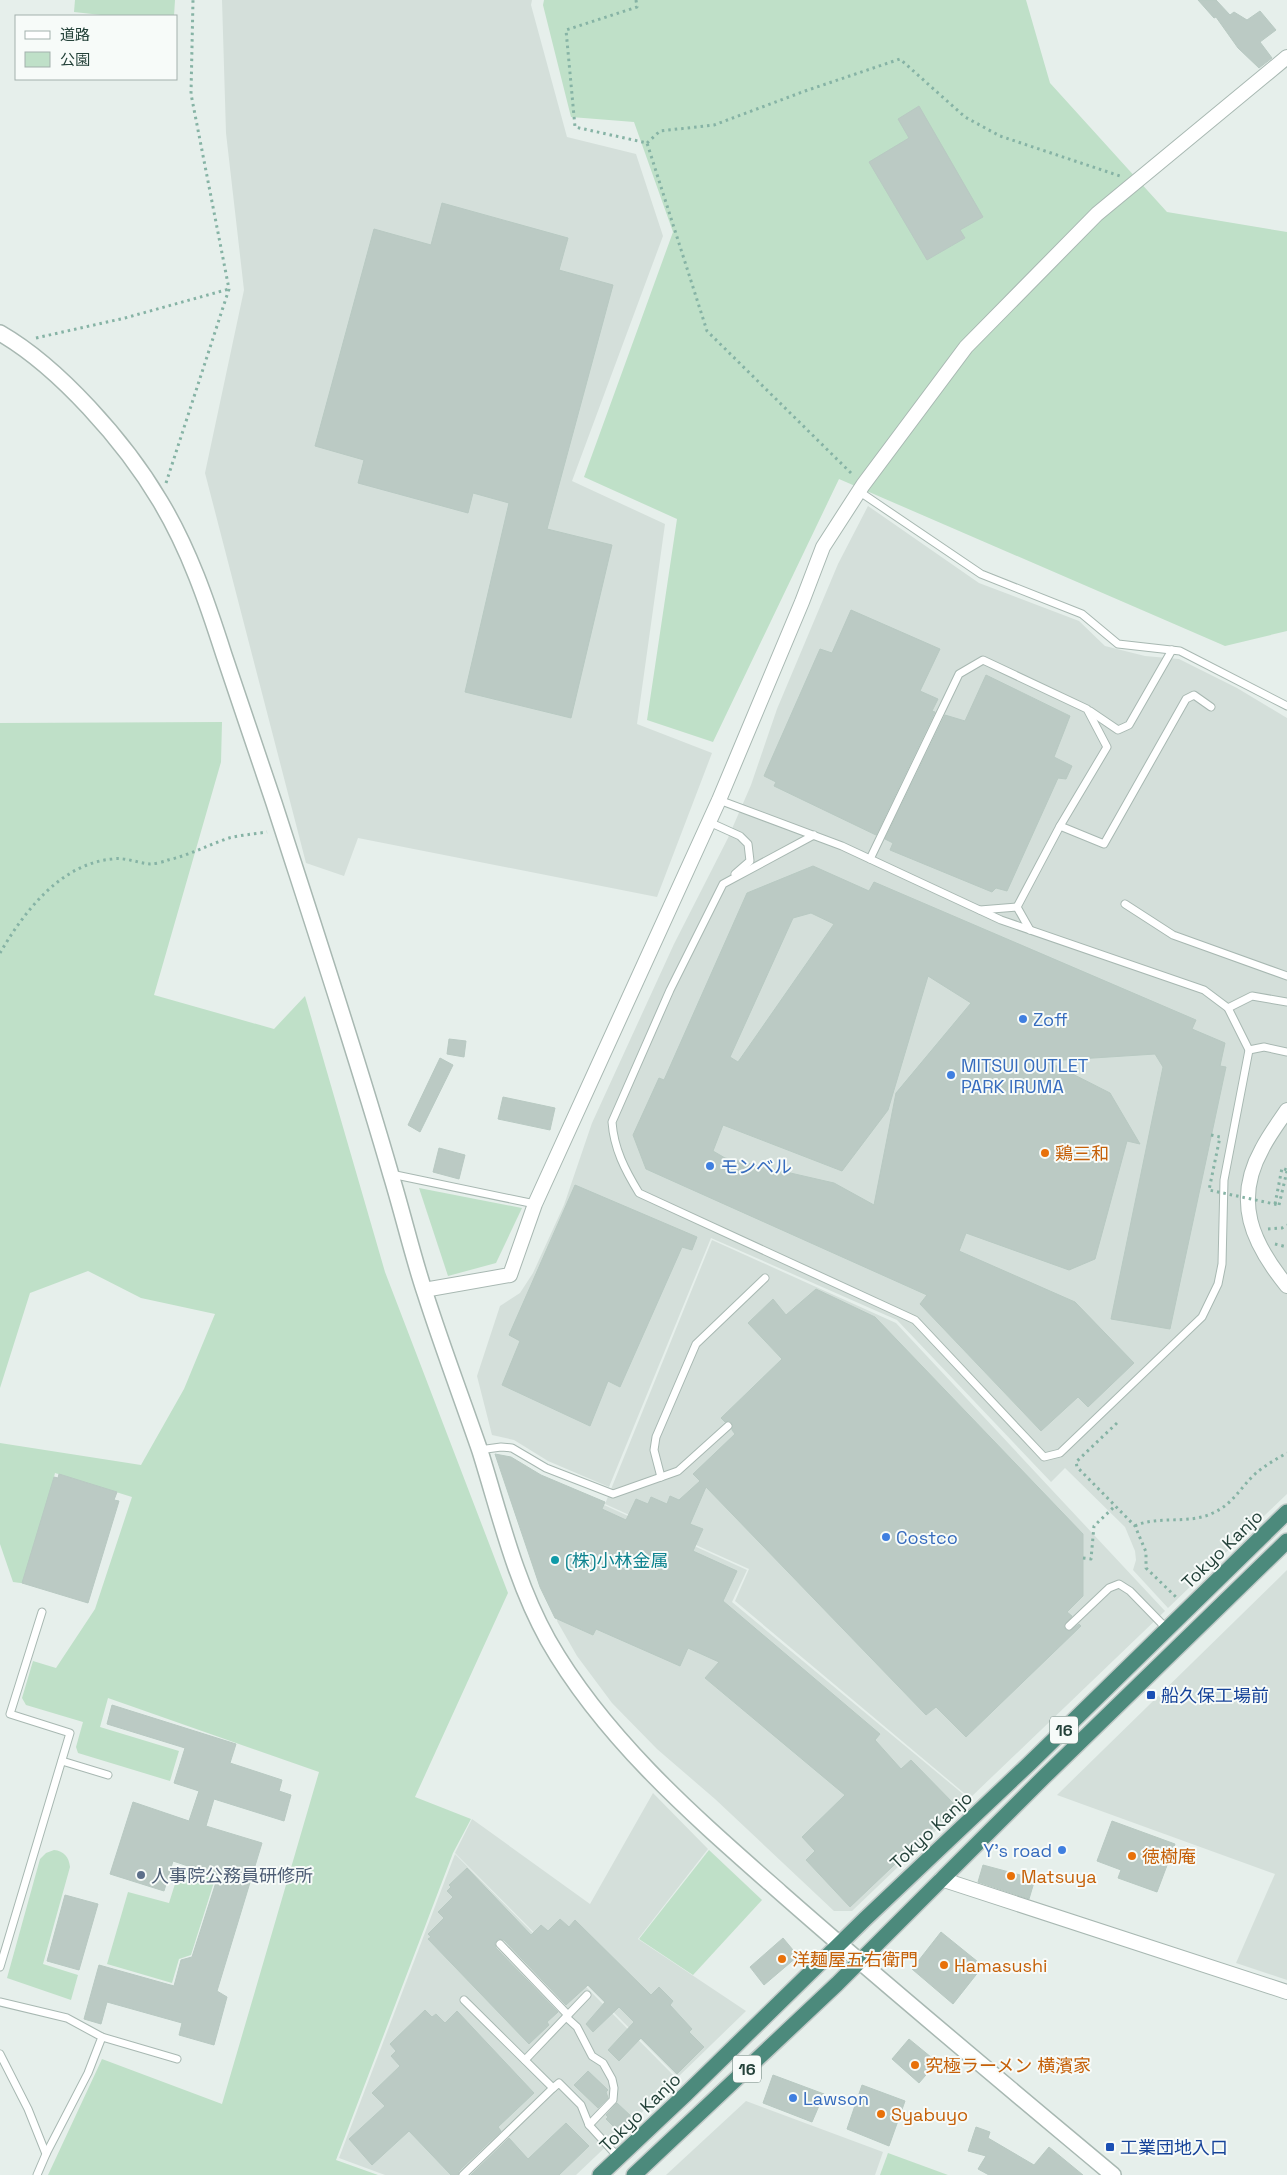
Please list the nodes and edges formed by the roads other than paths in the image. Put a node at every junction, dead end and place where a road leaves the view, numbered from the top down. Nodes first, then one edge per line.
1 (1287, 58) edge
2 (0, 333) edge
3 (862, 488) junction
4 (1172, 650) junction
5 (1287, 706) edge
6 (1211, 707) dead end
7 (1087, 709) junction
8 (719, 800) junction
9 (709, 822) junction
10 (1060, 826) junction
11 (814, 835) junction
12 (870, 859) junction
13 (723, 884) junction
14 (1125, 904) dead end
15 (1017, 907) junction
16 (979, 910) junction
17 (1030, 930) junction
18 (1287, 976) edge
19 (1287, 1002) edge
20 (1228, 1008) junction
21 (1249, 1050) junction
22 (1287, 1052) edge
23 (1285, 1116) edge
24 (391, 1174) junction
25 (535, 1204) junction
26 (765, 1278) dead end
27 (1287, 1286) edge
28 (424, 1290) junction
29 (728, 1426) dead end
30 (479, 1450) junction
31 (661, 1477) junction
32 (1287, 1512) edge
33 (1287, 1541) edge
34 (42, 1612) dead end
35 (1069, 1626) dead end
36 (1167, 1630) junction
37 (62, 1761) junction
38 (108, 1775) dead end
39 (941, 1879) junction
40 (500, 1944) dead end
41 (839, 1944) junction
42 (860, 1962) junction
43 (0, 1967) edge
44 (1287, 1992) edge
45 (587, 1995) dead end
46 (464, 2000) dead end
47 (0, 2002) edge
48 (567, 2016) junction
49 (102, 2037) junction
50 (0, 2054) edge
51 (177, 2059) dead end
52 (525, 2060) junction
53 (552, 2088) junction
54 (589, 2125) junction
55 (46, 2154) junction
56 (619, 2158) junction
57 (37, 2175) edge
58 (463, 2175) edge
59 (600, 2175) edge
60 (634, 2175) edge
61 (1113, 2175) edge

1 - 3 street
2 - 24 street
3 - 4 lane
3 - 8 street
4 - 5 lane
4 - 7 lane
6 - 10 lane
7 - 10 lane
7 - 12 lane
8 - 9 street
8 - 11 lane
9 - 13 lane
9 - 25 street
10 - 15 lane
11 - 12 lane
11 - 13 lane
12 - 16 lane
13 - 21 lane
14 - 18 lane
15 - 16 lane
15 - 17 lane
16 - 17 lane
17 - 20 lane
19 - 20 lane
20 - 21 lane
21 - 22 lane
23 - 27 street
24 - 25 lane
24 - 28 street
25 - 28 street
26 - 31 lane
28 - 30 street
29 - 31 lane
30 - 31 lane
30 - 41 street
32 - 36 highway, Tokyo Kanjo / 16
33 - 39 highway, 16
34 - 37 lane
35 - 36 lane
36 - 41 highway, Tokyo Kanjo / 16
37 - 38 lane
37 - 43 lane
39 - 42 highway, 16
39 - 44 street
40 - 48 lane
41 - 42 street
41 - 56 highway, Tokyo Kanjo / 16
42 - 60 highway, 16
42 - 61 street
45 - 48 lane
46 - 52 lane
47 - 49 lane
48 - 52 lane
48 - 54 lane
49 - 51 lane
49 - 55 lane
50 - 55 lane
52 - 53 lane
53 - 54 lane
53 - 58 lane
54 - 56 lane
55 - 57 lane
56 - 59 highway, Tokyo Kanjo / 16

